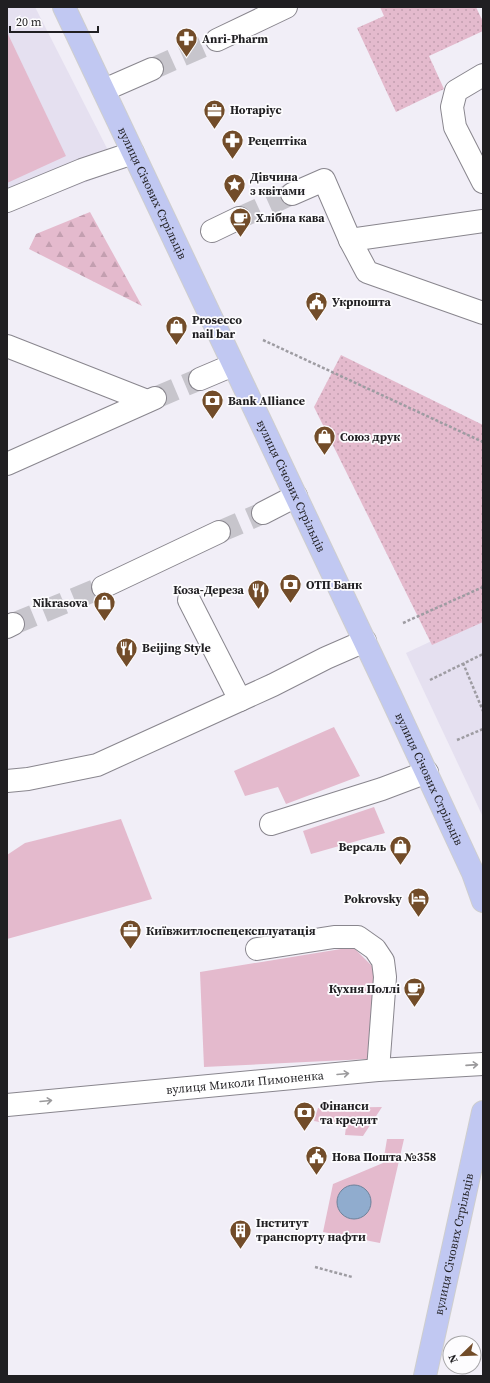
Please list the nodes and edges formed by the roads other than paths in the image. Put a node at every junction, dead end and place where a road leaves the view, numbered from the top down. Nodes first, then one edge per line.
1 (64, 7) edge
2 (286, 7) edge
3 (217, 40) tunnel mouth
4 (152, 69) tunnel mouth
5 (483, 75) edge
6 (104, 90) junction
7 (134, 153) junction
8 (483, 182) edge
9 (292, 194) tunnel mouth
10 (7, 201) edge
11 (239, 218) tunnel mouth
12 (483, 221) edge
13 (212, 231) dead end
14 (350, 240) junction
15 (483, 313) edge
16 (7, 346) edge
17 (233, 365) junction
18 (200, 379) tunnel mouth
19 (7, 464) edge
20 (296, 496) junction
21 (263, 513) tunnel mouth
22 (219, 532) tunnel mouth
23 (103, 587) tunnel mouth
24 (189, 600) dead end
25 (365, 641) junction
26 (240, 700) junction
27 (427, 772) junction
28 (7, 781) edge
29 (271, 824) dead end
30 (483, 900) edge
31 (257, 949) dead end
32 (483, 1064) edge
33 (378, 1070) junction
34 (7, 1105) edge
35 (483, 1112) edge
36 (425, 1376) edge

1 - 6 main road, вулиця Січових Стрільців
2 - 3 street
4 - 6 street
5 - 8 street
6 - 7 main road, вулиця Січових Стрільців
7 - 10 street
7 - 17 main road, вулиця Січових Стрільців
9 - 14 street
11 - 13 street
12 - 14 street
14 - 15 street
16 - 19 street
17 - 18 street
17 - 20 main road, вулиця Січових Стрільців
20 - 21 street
20 - 25 main road, вулиця Січових Стрільців
22 - 23 street
24 - 26 street
25 - 26 street
25 - 27 main road, вулиця Січових Стрільців
26 - 28 street
27 - 29 street
27 - 30 main road, вулиця Січових Стрільців
31 - 33 street
33 -> 32 street, вулиця Миколи Пимоненка
34 -> 33 street, вулиця Миколи Пимоненка
35 - 36 main road, вулиця Січових Стрільців

